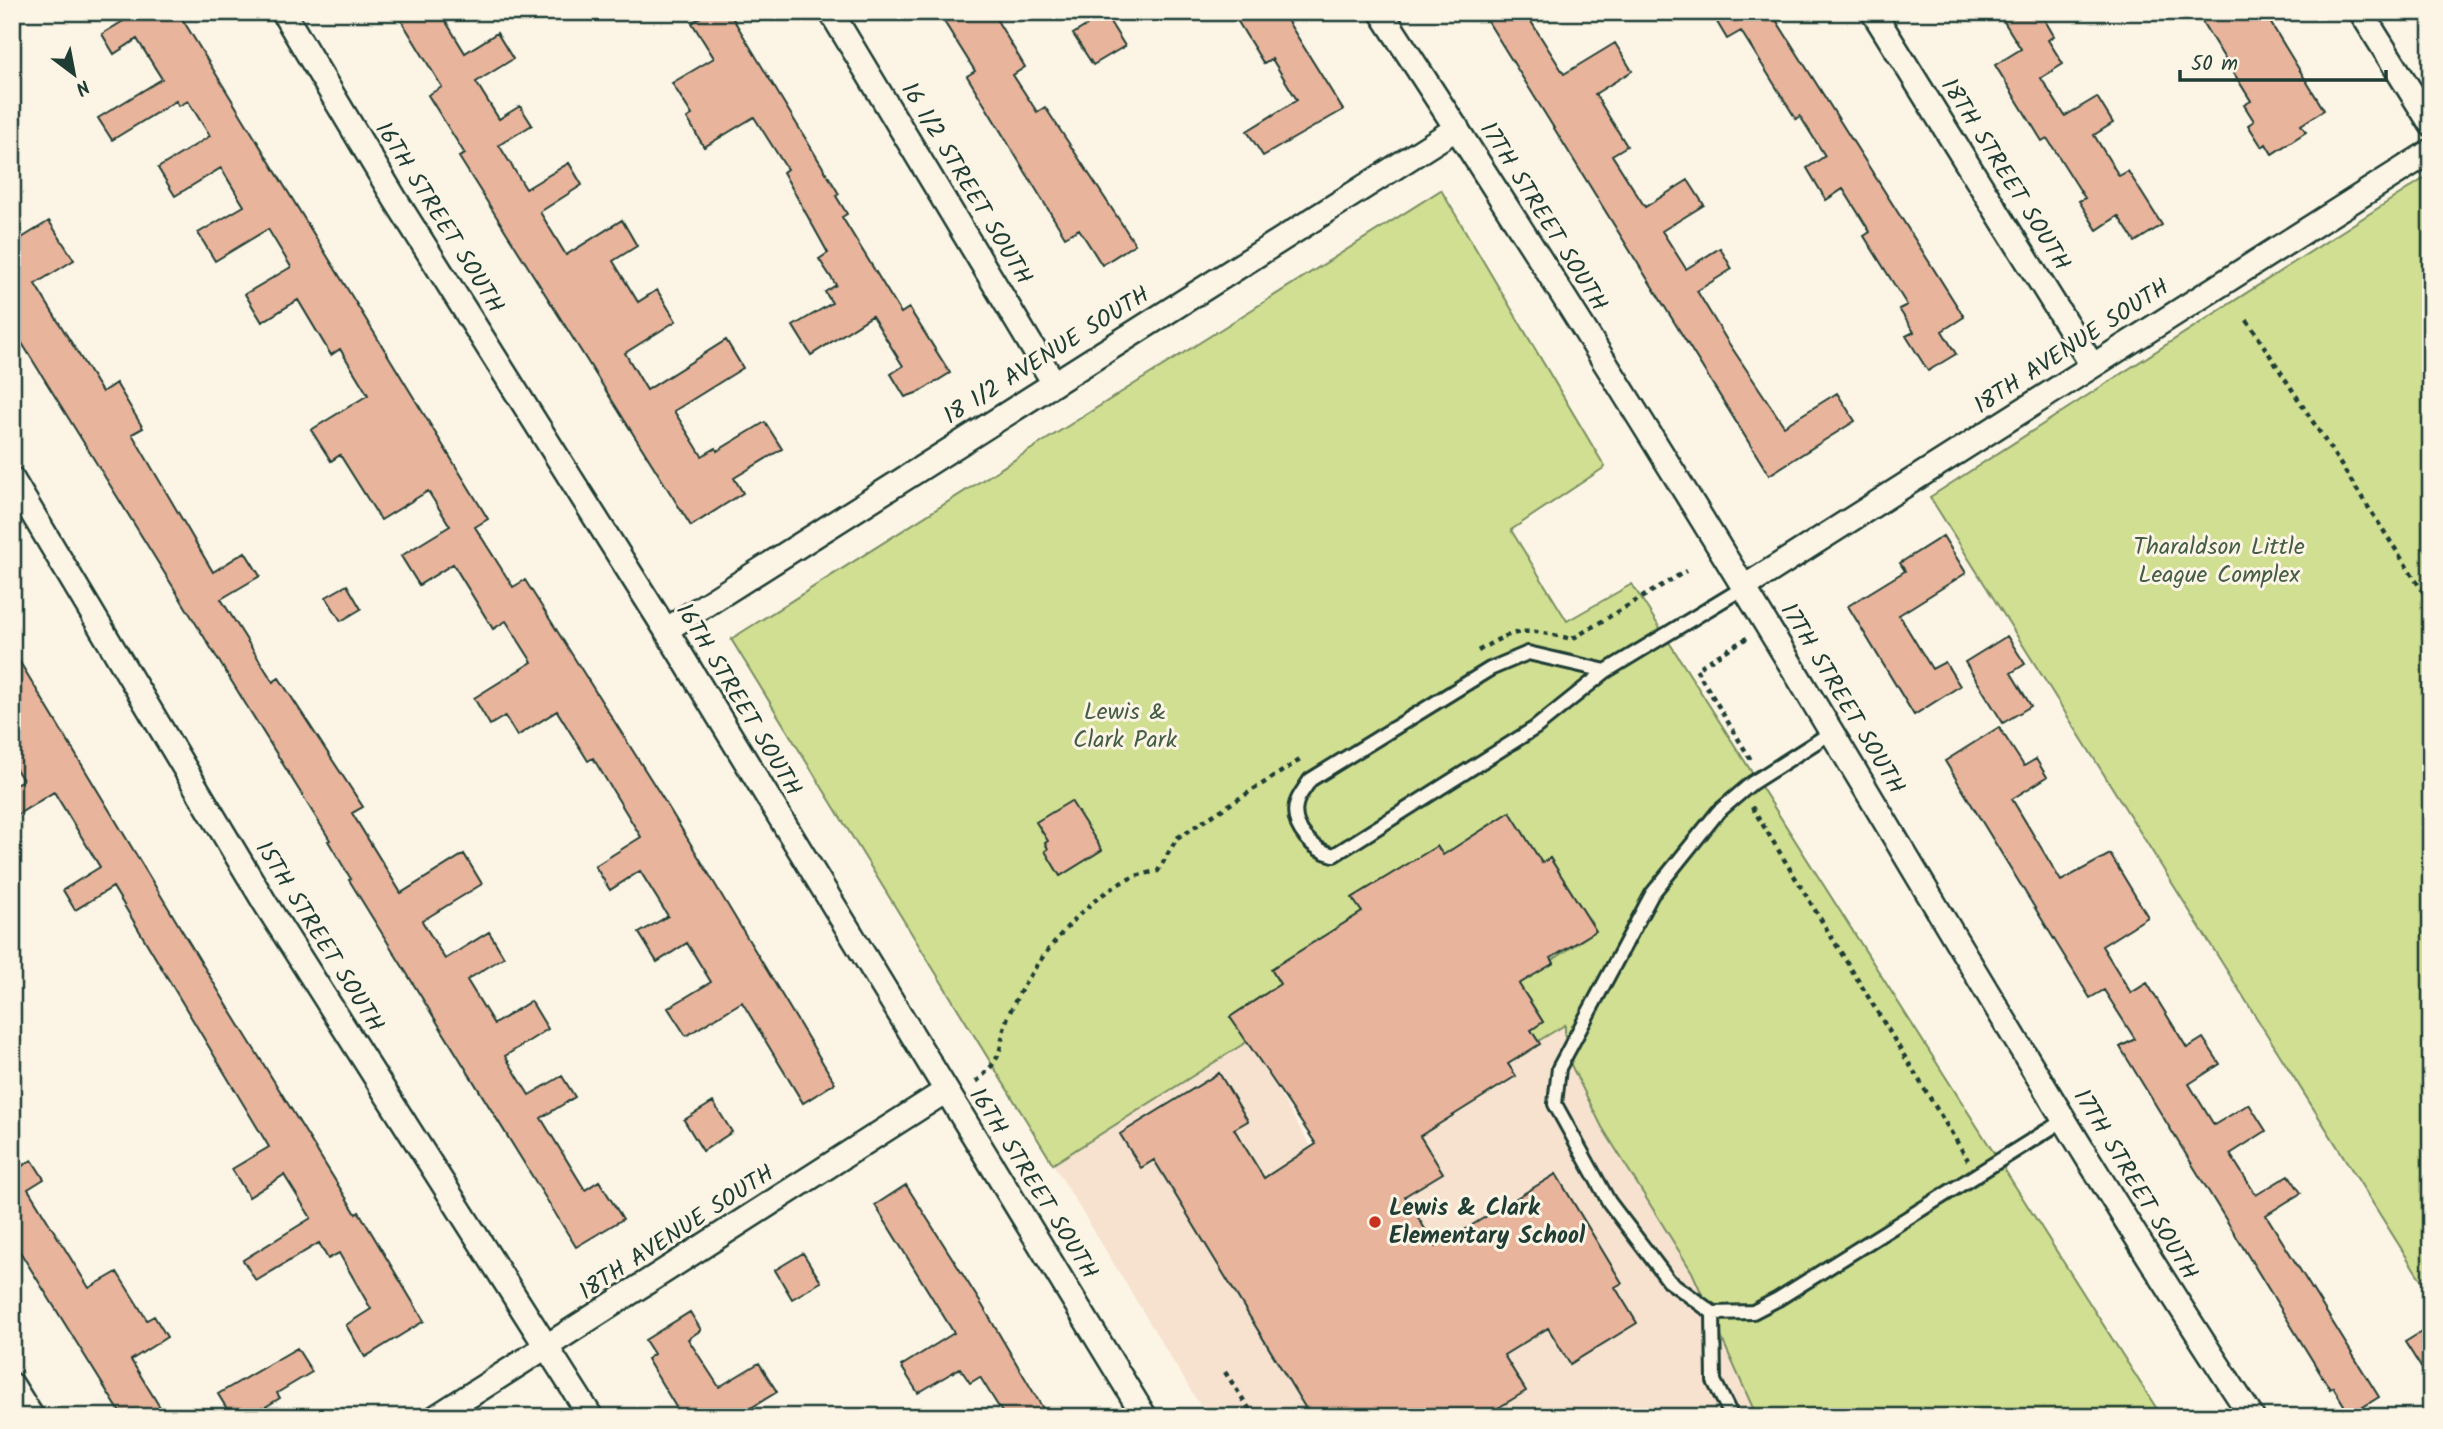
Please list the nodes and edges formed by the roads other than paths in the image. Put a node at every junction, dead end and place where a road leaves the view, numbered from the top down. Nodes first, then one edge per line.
1 (283, 12) edge
2 (831, 12) edge
3 (1381, 12) edge
4 (1873, 12) edge
5 (2361, 12) edge
6 (2431, 124) edge
7 (1457, 128) junction
8 (2431, 151) edge
9 (2092, 365) junction
10 (1055, 383) junction
11 (12, 479) edge
12 (1743, 589) junction
13 (666, 630) junction
14 (1606, 671) junction
15 (1832, 732) junction
16 (944, 1092) junction
17 (2064, 1120) junction
18 (1713, 1313) junction
19 (546, 1349) junction
20 (12, 1385) edge
21 (32, 1417) edge
22 (436, 1417) edge
23 (591, 1417) edge
24 (1145, 1417) edge
25 (1732, 1417) edge
26 (2252, 1417) edge

1 - 13 street, 16TH STREET SOUTH
2 - 10 street, 16 1/2 STREET SOUTH
3 - 7 street, 17TH STREET SOUTH
4 - 9 street, 18TH STREET SOUTH
5 - 6 street
7 - 10 street, 18 1/2 AVENUE SOUTH
7 - 12 street, 17TH STREET SOUTH
8 - 9 street, 18TH AVENUE SOUTH
9 - 12 street, 18TH AVENUE SOUTH
10 - 13 street, 18 1/2 AVENUE SOUTH
11 - 19 street, 15TH STREET SOUTH
12 - 14 lane
12 - 15 street, 17TH STREET SOUTH
13 - 16 street, 16TH STREET SOUTH
14 - 14 lane
15 - 17 street, 17TH STREET SOUTH
15 - 18 lane
16 - 19 street, 18TH AVENUE SOUTH
16 - 24 street, 16TH STREET SOUTH
17 - 18 lane
17 - 26 street, 17TH STREET SOUTH
18 - 25 lane
19 - 22 street, 18TH AVENUE SOUTH
19 - 23 street, 15TH STREET SOUTH
20 - 21 street

